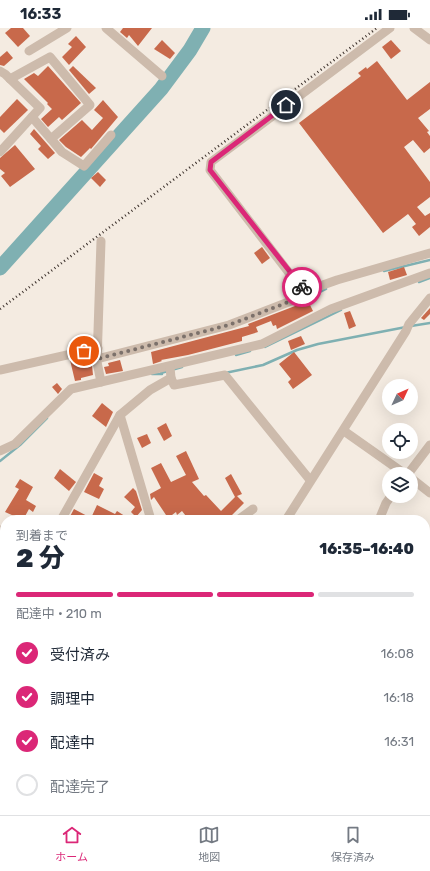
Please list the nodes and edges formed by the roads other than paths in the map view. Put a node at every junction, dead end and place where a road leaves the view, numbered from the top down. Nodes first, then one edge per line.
1 (67, 28) edge
2 (106, 28) edge
3 (390, 28) edge
4 (414, 28) edge
5 (430, 40) edge
6 (29, 51) dead end
7 (0, 71) edge
8 (162, 76) dead end
9 (10, 79) junction
10 (32, 117) junction
11 (111, 135) dead end
12 (51, 139) junction
13 (0, 152) edge
14 (100, 241) dead end
15 (430, 254) edge
16 (430, 273) edge
17 (306, 291) junction
18 (430, 298) edge
19 (98, 348) junction
20 (97, 359) junction
21 (0, 370) edge
22 (171, 372) junction
23 (101, 382) junction
24 (120, 415) junction
25 (344, 431) junction
26 (430, 445) edge
27 (1, 453) edge
28 (397, 467) edge
29 (413, 467) edge
30 (310, 480) junction
31 (418, 484) edge
32 (430, 494) edge
33 (386, 503) edge
34 (253, 508) dead end
35 (64, 515) edge
36 (150, 515) edge
37 (244, 515) edge
38 (289, 515) edge
39 (381, 515) edge

1 - 6 street
2 - 8 street
3 - 17 street
4 - 5 street
7 - 9 street
9 - 10 street
9 - 12 street
10 - 12 street
10 - 13 street
11 - 12 street
14 - 19 street
15 - 17 street
16 - 22 street
17 - 20 street
18 - 25 street
19 - 20 street
19 - 21 street
20 - 23 street
22 - 23 street
22 - 24 street
22 - 30 street
23 - 27 street
24 - 35 street
24 - 36 street
25 - 28 street
25 - 30 street
26 - 29 street
30 - 38 street
31 - 32 street
33 - 39 street
34 - 37 street

